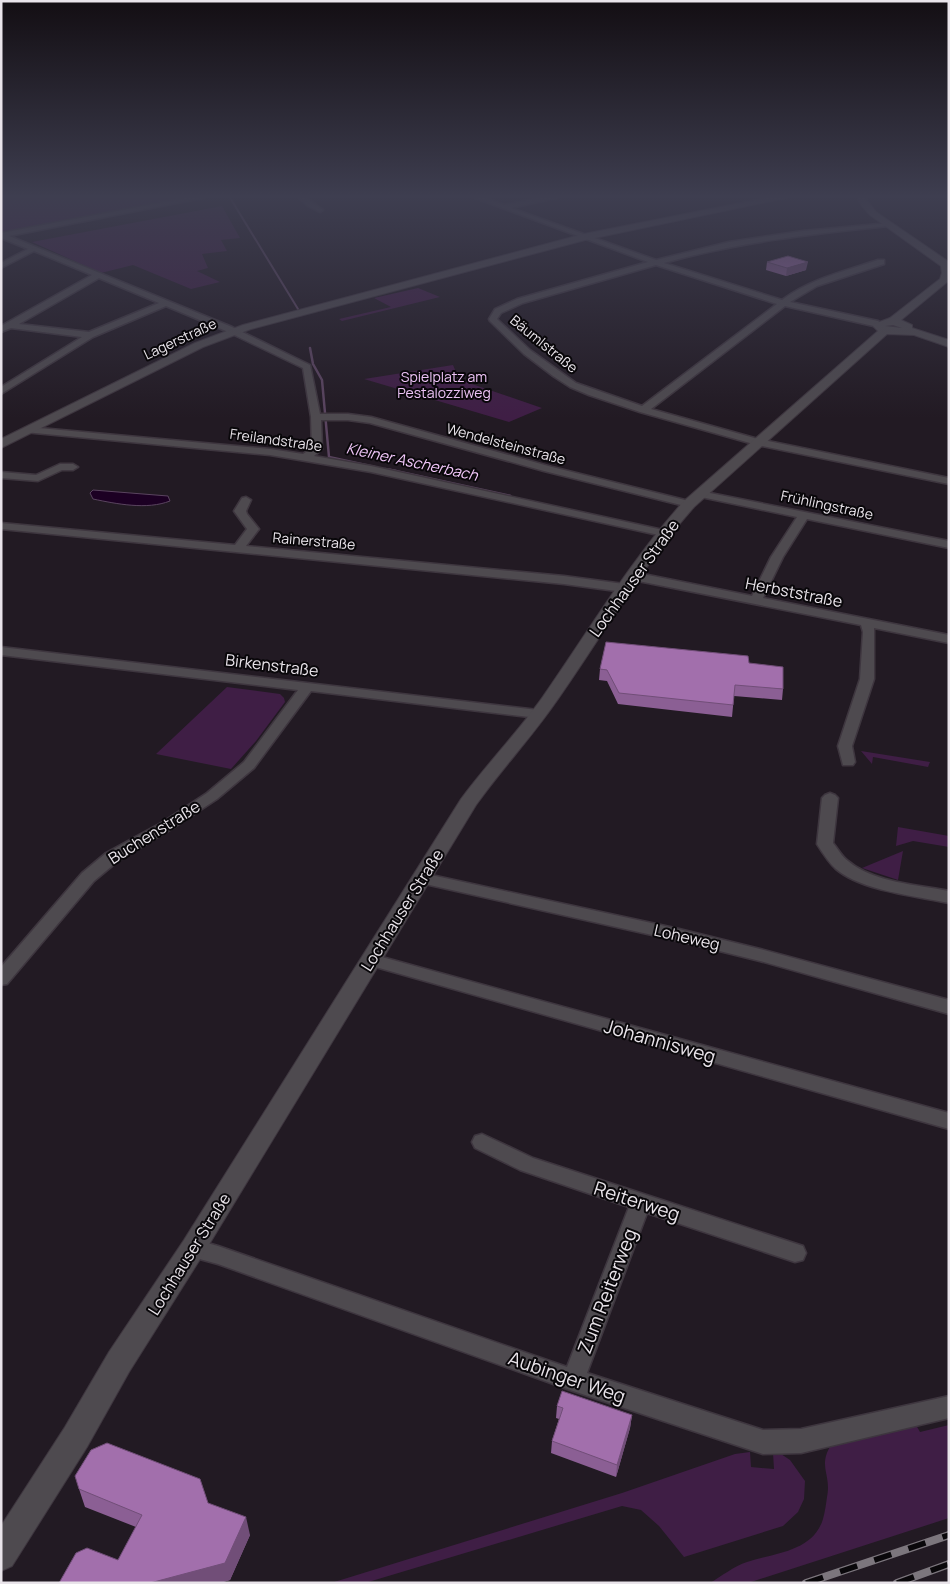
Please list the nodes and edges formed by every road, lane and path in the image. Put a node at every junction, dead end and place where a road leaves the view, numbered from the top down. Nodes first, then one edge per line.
1 (87, 270) edge
2 (463, 270) edge
3 (632, 270) edge
4 (679, 270) edge
5 (857, 270) edge
6 (947, 270) edge
7 (99, 275) junction
8 (166, 303) junction
9 (782, 303) junction
10 (10, 325) junction
11 (885, 325) junction
12 (1, 330) edge
13 (906, 330) joint
14 (234, 332) junction
15 (90, 335) junction
16 (949, 344) edge
17 (1, 391) edge
18 (643, 410) junction
19 (323, 417) junction
20 (28, 430) junction
21 (758, 442) junction
22 (1, 444) edge
23 (305, 458) junction
24 (74, 468) dead end
25 (949, 469) edge
26 (1, 475) edge
27 (945, 480) edge
28 (695, 499) junction
29 (246, 500) dead end
30 (803, 516) junction
31 (1, 526) edge
32 (663, 533) junction
33 (949, 545) edge
34 (238, 549) junction
35 (628, 582) junction
36 (756, 601) junction
37 (867, 623) junction
38 (949, 639) edge
39 (1, 651) edge
40 (307, 686) junction
41 (538, 714) junction
42 (848, 762) dead end
43 (830, 798) dead end
44 (422, 878) junction
45 (949, 897) edge
46 (371, 960) junction
47 (1, 979) edge
48 (949, 1007) edge
49 (949, 1121) edge
50 (482, 1142) dead end
51 (641, 1202) junction
52 (193, 1248) junction
53 (795, 1253) dead end
54 (573, 1380) junction
55 (949, 1406) edge
56 (1, 1555) edge

1 - 7 street
2 - 14 street, Lagerstraße
3 - 18 street, Bäumlstraße
4 - 9 street
5 - 9 street
6 - 11 street, Lochhauser Straße
7 - 8 street
7 - 10 street
8 - 14 street
8 - 15 street
9 - 11 street
9 - 18 street
10 - 12 street
10 - 15 street
11 - 13 street
11 - 21 street, Lochhauser Straße
13 - 16 street
14 - 19 street
14 - 20 street, Lagerstraße
15 - 17 street
18 - 21 street, Bäumlstraße
19 - 23 street
19 - 28 street, Wendelsteinstraße
20 - 22 street, Lagerstraße
20 - 23 street, Freilandstraße
21 - 27 street, Bäumlstraße
21 - 28 street, Lochhauser Straße
23 - 32 street, Freilandstraße
24 - 26 street
25 - 27 street
28 - 30 street, Frühlingstraße
28 - 32 street, Lochhauser Straße
29 - 34 street
30 - 33 street, Frühlingstraße
30 - 36 street
31 - 34 street, Rainerstraße
32 - 35 street, Lochhauser Straße
34 - 35 street, Rainerstraße
35 - 36 street, Herbststraße
35 - 41 street, Lochhauser Straße
36 - 37 street, Herbststraße
37 - 38 street, Herbststraße
37 - 42 street
39 - 40 street, Birkenstraße
40 - 41 street, Birkenstraße
40 - 47 street, Buchenstraße
41 - 44 street, Lochhauser Straße
43 - 45 street
44 - 46 street, Lochhauser Straße
44 - 48 street, Loheweg
46 - 49 street, Johannisweg
46 - 52 street, Lochhauser Straße
50 - 51 street, Reiterweg
51 - 53 street, Reiterweg
51 - 54 street, Zum Reiterweg
52 - 54 street, Aubinger Weg
52 - 56 street, Lochhauser Straße
54 - 55 street, Aubinger Weg

